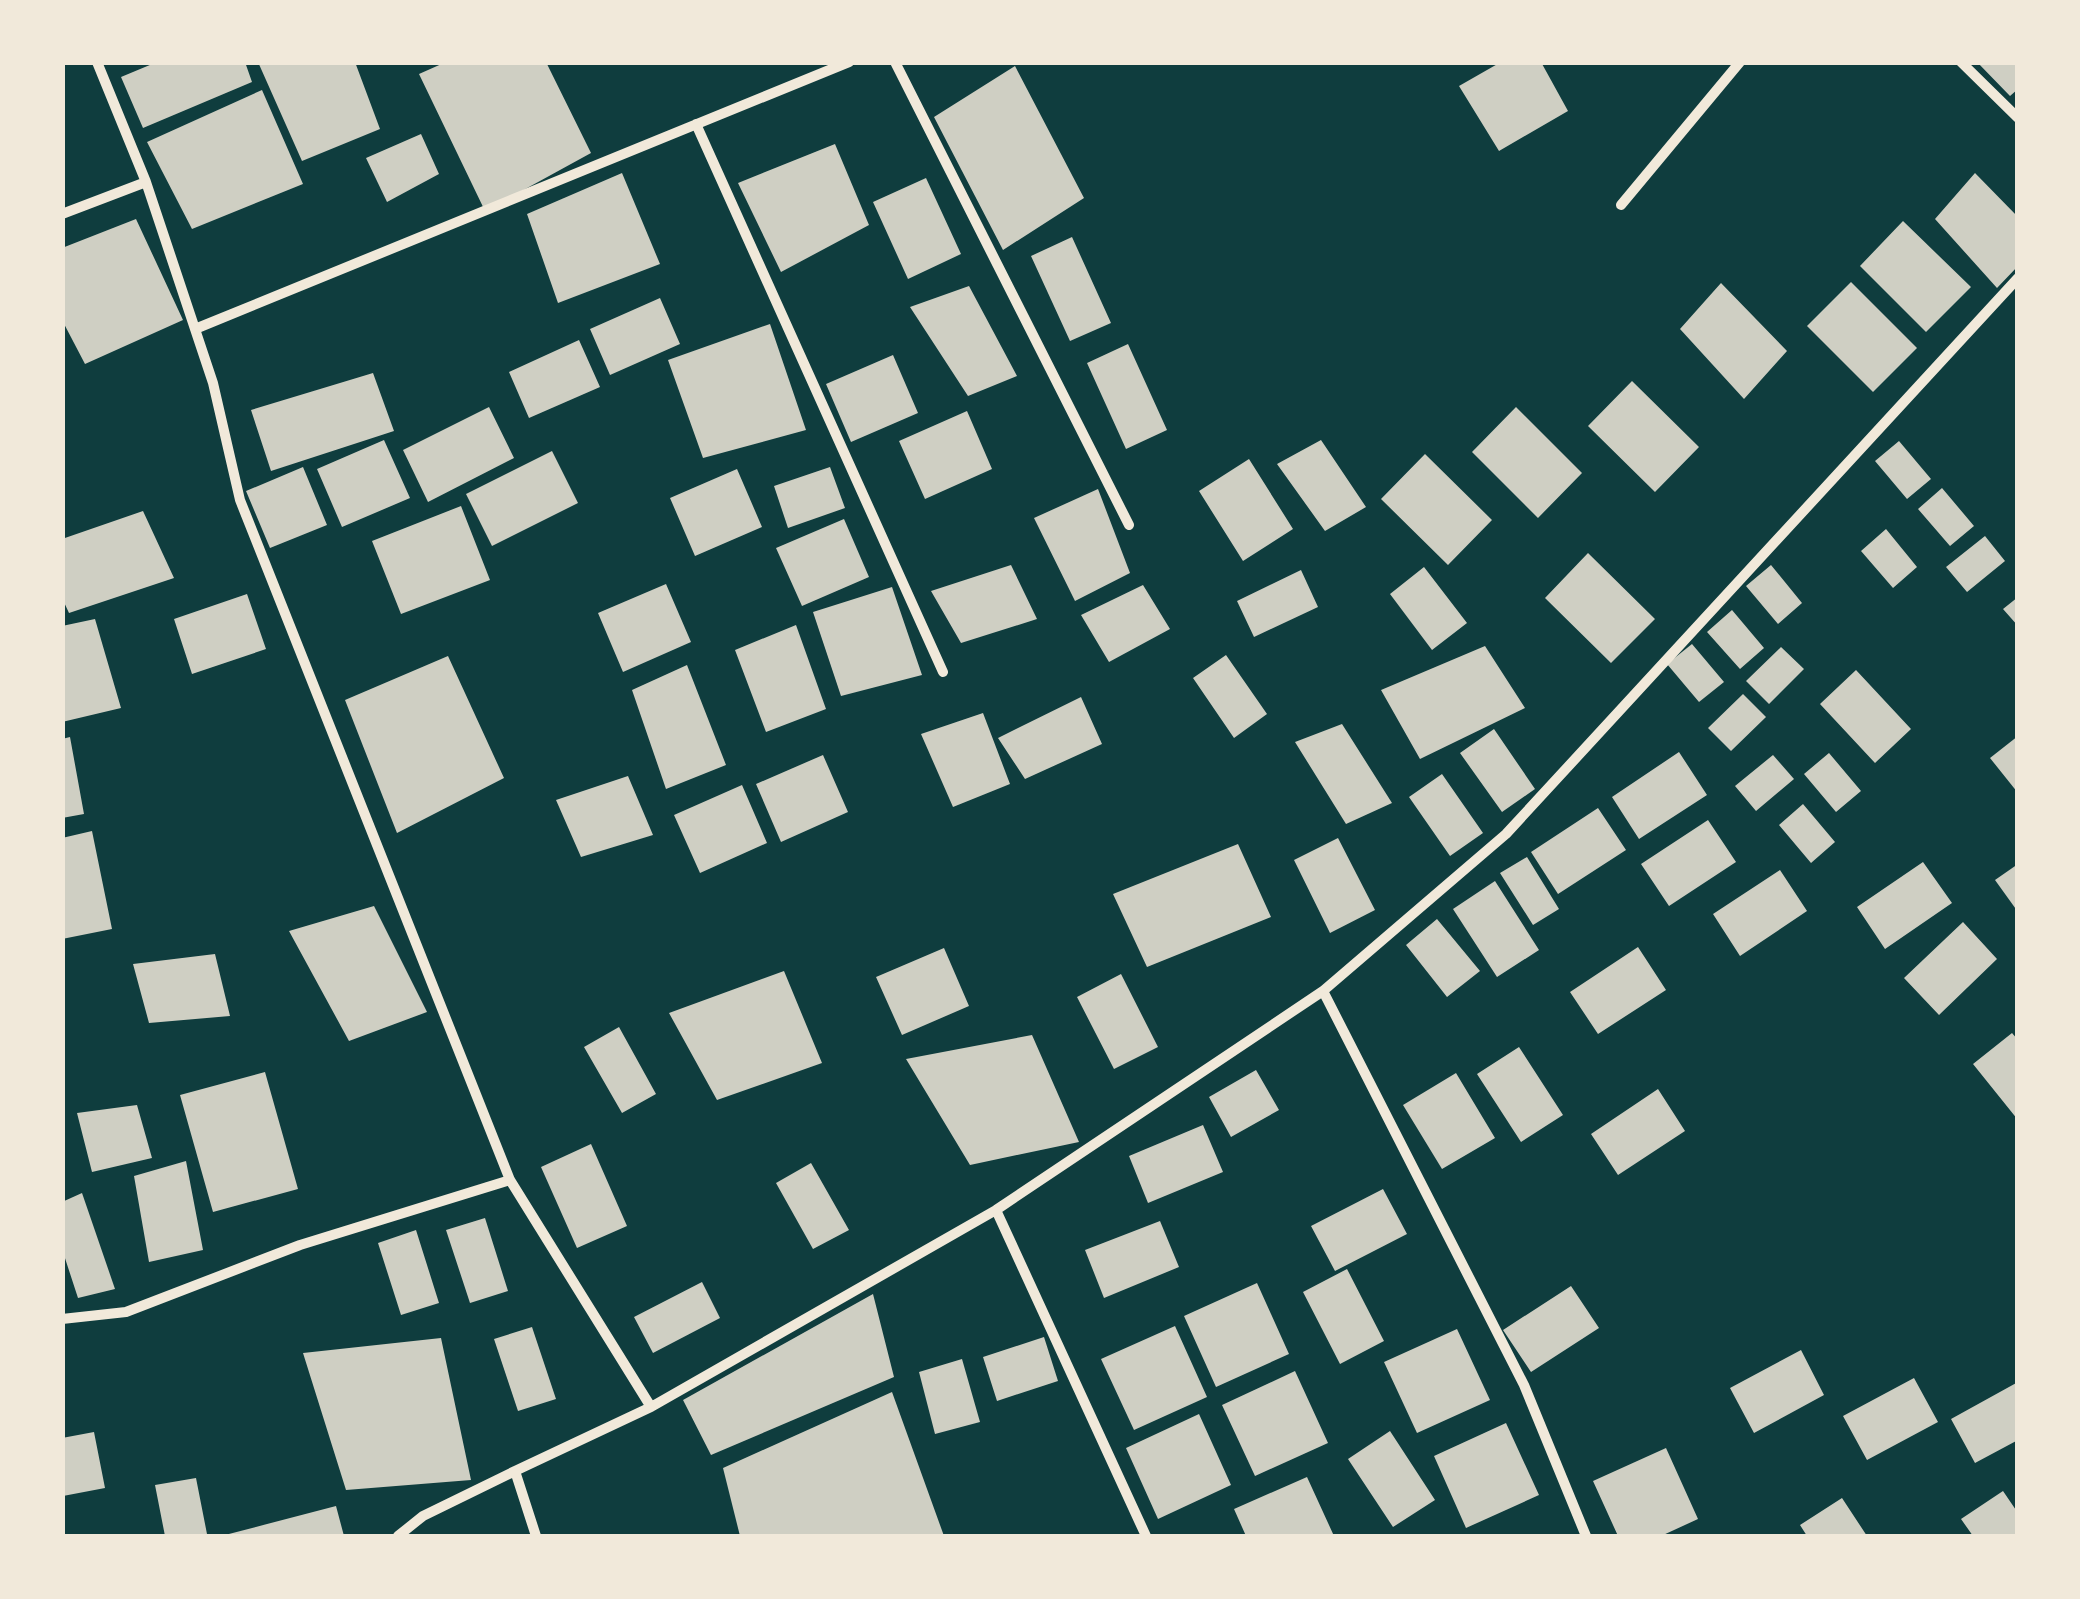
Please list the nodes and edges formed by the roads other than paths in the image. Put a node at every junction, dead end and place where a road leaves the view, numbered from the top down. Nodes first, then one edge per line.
1 (97, 62) edge
2 (849, 62) edge
3 (895, 62) edge
4 (1740, 62) edge
5 (1962, 62) edge
6 (2018, 118) edge
7 (696, 124) junction
8 (146, 182) junction
9 (1622, 205) dead end
10 (62, 214) edge
11 (2018, 278) edge
12 (195, 330) junction
13 (1129, 525) dead end
14 (943, 672) dead end
15 (1323, 991) junction
16 (510, 1180) junction
17 (996, 1210) junction
18 (62, 1319) edge
19 (651, 1407) junction
20 (515, 1471) junction
21 (398, 1536) edge
22 (536, 1536) edge
23 (1146, 1536) edge
24 (1586, 1536) edge

1 - 8 street
2 - 7 street
3 - 13 street
4 - 9 street
5 - 6 street
7 - 12 street
7 - 14 street
8 - 10 street
8 - 12 street
11 - 15 street
12 - 16 street
15 - 17 street
15 - 24 street
16 - 18 street
16 - 19 street
17 - 19 street
17 - 23 street
19 - 20 street
20 - 21 street
20 - 22 street

